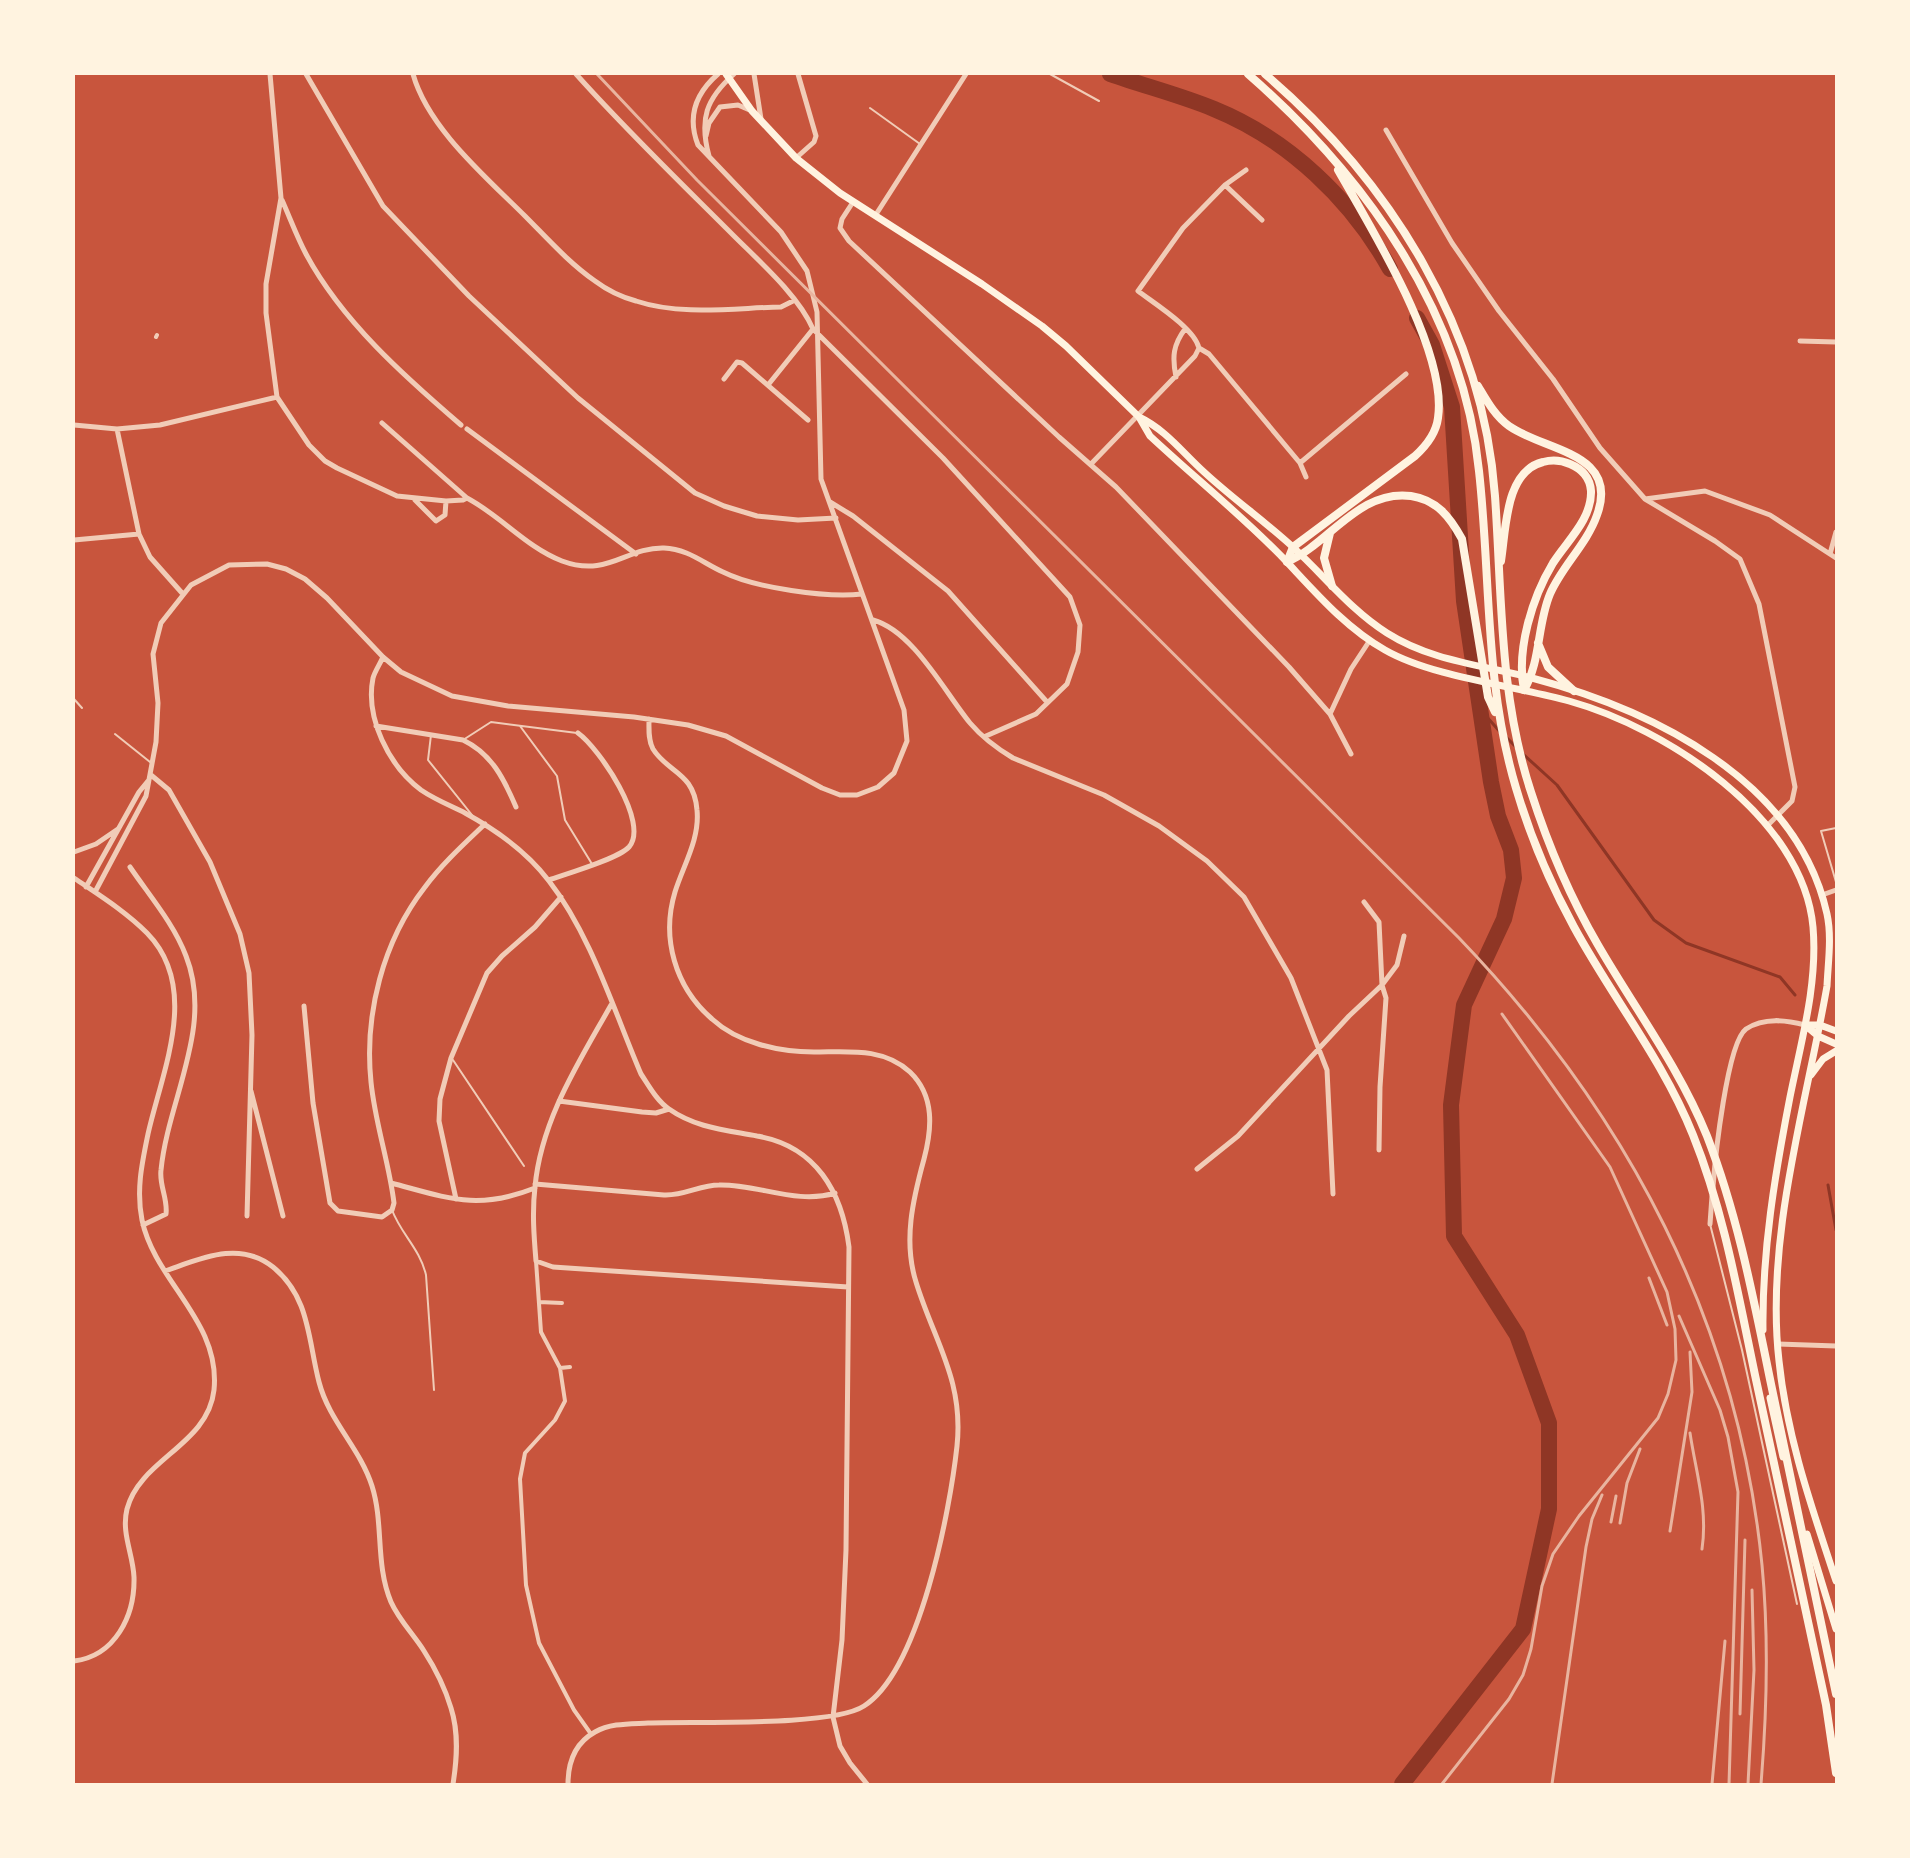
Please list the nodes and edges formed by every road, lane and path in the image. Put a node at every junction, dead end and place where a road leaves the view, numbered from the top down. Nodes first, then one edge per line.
1 (270, 74) edge
2 (306, 74) edge
3 (413, 74) edge
4 (576, 74) edge
5 (718, 74) edge
6 (754, 74) edge
7 (798, 74) edge
8 (966, 74) edge
9 (1050, 74) edge
10 (1248, 74) edge
11 (1265, 74) edge
12 (730, 75) edge
13 (1098, 101) dead end
14 (870, 108) dead end
15 (752, 111) junction
16 (761, 121) junction
17 (1386, 130) dead end
18 (705, 141) junction
19 (920, 144) junction
20 (1326, 149) junction
21 (709, 158) junction
22 (796, 158) junction
23 (1246, 170) dead end
24 (1225, 185) junction
25 (281, 198) junction
26 (854, 202) junction
27 (875, 216) junction
28 (1262, 220) dead end
29 (793, 301) junction
30 (813, 329) junction
31 (1185, 329) junction
32 (1800, 341) dead end
33 (1836, 342) edge
34 (1199, 348) junction
35 (1406, 374) dead end
36 (1472, 376) junction
37 (1176, 377) junction
38 (724, 379) dead end
39 (768, 384) junction
40 (277, 397) junction
41 (1139, 417) junction
42 (808, 420) dead end
43 (382, 423) dead end
44 (74, 425) edge
45 (461, 425) dead end
46 (117, 429) junction
47 (466, 429) dead end
48 (1300, 463) junction
49 (1091, 464) junction
50 (1306, 477) dead end
51 (467, 498) junction
52 (1645, 499) junction
53 (415, 500) junction
54 (446, 501) junction
55 (830, 502) junction
56 (836, 518) junction
57 (1836, 532) edge
58 (1330, 533) junction
59 (139, 534) junction
60 (74, 540) edge
61 (1293, 547) junction
62 (636, 554) junction
63 (1830, 554) junction
64 (1301, 556) junction
65 (1836, 558) edge
66 (1287, 562) junction
67 (1498, 576) junction
68 (1332, 586) junction
69 (182, 593) junction
70 (862, 594) junction
71 (873, 620) junction
72 (1370, 640) junction
73 (1538, 643) junction
74 (383, 657) junction
75 (1521, 676) junction
76 (1531, 678) junction
77 (1524, 690) junction
78 (1574, 691) junction
79 (74, 699) edge
80 (1047, 702) junction
81 (82, 708) dead end
82 (1330, 714) junction
83 (649, 719) junction
84 (1500, 720) junction
85 (376, 726) junction
86 (520, 726) junction
87 (578, 733) joint
88 (115, 734) dead end
89 (431, 734) junction
90 (986, 736) junction
91 (463, 740) junction
92 (1352, 754) dead end
93 (154, 766) junction
94 (150, 778) junction
95 (516, 807) dead end
96 (1778, 816) junction
97 (473, 818) junction
98 (485, 824) junction
99 (1767, 826) junction
100 (119, 828) junction
101 (1836, 828) edge
102 (74, 852) edge
103 (592, 864) junction
104 (130, 867) dead end
105 (74, 878) edge
106 (549, 880) junction
107 (1836, 882) edge
108 (86, 887) junction
109 (1836, 891) edge
110 (95, 892) junction
111 (1822, 895) junction
112 (561, 897) junction
113 (1364, 902) dead end
114 (1404, 936) dead end
115 (1382, 985) junction
116 (611, 1005) junction
117 (304, 1006) dead end
118 (1820, 1025) junction
119 (1805, 1026) junction
120 (1836, 1031) edge
121 (1818, 1036) junction
122 (1836, 1044) edge
123 (1319, 1049) junction
124 (1836, 1051) edge
125 (451, 1058) junction
126 (1810, 1077) junction
127 (249, 1083) junction
128 (559, 1101) junction
129 (669, 1109) junction
130 (1379, 1150) dead end
131 (524, 1166) dead end
132 (1197, 1169) dead end
133 (391, 1183) junction
134 (535, 1186) junction
135 (835, 1193) junction
136 (1333, 1194) dead end
137 (456, 1199) junction
138 (392, 1210) junction
139 (247, 1216) dead end
140 (283, 1216) dead end
141 (1710, 1224) joint
142 (143, 1225) junction
143 (536, 1261) junction
144 (165, 1271) junction
145 (848, 1287) junction
146 (539, 1302) junction
147 (562, 1303) dead end
148 (1778, 1344) junction
149 (1836, 1346) edge
150 (570, 1367) dead end
151 (560, 1368) junction
152 (434, 1390) dead end
153 (1836, 1581) edge
154 (1797, 1604) dead end
155 (1836, 1629) edge
156 (74, 1661) edge
157 (1836, 1694) edge
158 (833, 1717) junction
159 (591, 1734) junction
160 (1836, 1773) edge
161 (453, 1785) edge
162 (568, 1785) edge
163 (867, 1785) edge

1 - 25 street
2 - 56 street
3 - 29 street
4 - 29 street
5 - 21 street
6 - 16 street
7 - 22 street
8 - 19 street
9 - 13 lane
10 - 20 highway
11 - 36 highway
12 - 15 main road
12 - 18 street
14 - 19 lane
15 - 16 main road
15 - 18 street
16 - 22 main road
17 - 52 street
18 - 21 street
19 - 27 street
20 - 61 highway
20 - 84 highway
21 - 55 street
22 - 26 main road
23 - 24 street
24 - 28 street
24 - 31 street
25 - 40 street
25 - 45 street
26 - 27 main road
26 - 49 street
27 - 41 main road
29 - 30 street
30 - 39 street
30 - 80 street
31 - 34 street
31 - 37 street
32 - 33 street
34 - 37 street
34 - 48 street
35 - 48 street
36 - 67 highway
36 - 73 highway
37 - 41 street
38 - 39 street
39 - 42 street
40 - 46 street
40 - 53 street
41 - 49 street
41 - 61 main road
41 - 66 main road
43 - 51 street
44 - 46 street
46 - 59 street
47 - 62 street
48 - 50 street
49 - 82 street
51 - 54 street
51 - 62 street
52 - 63 street
52 - 96 street
53 - 54 street
53 - 54 street
55 - 56 street
55 - 80 street
56 - 70 street
57 - 63 street
58 - 64 highway
58 - 68 highway
58 - 84 highway
59 - 60 street
59 - 69 street
61 - 64 main road
61 - 66 highway
62 - 70 street
63 - 65 street
64 - 66 highway
64 - 68 main road
66 - 72 main road
67 - 75 highway
67 - 157 highway
68 - 75 main road
69 - 74 street
69 - 93 street
70 - 71 street
71 - 83 street
71 - 90 street
72 - 77 main road
72 - 82 street
73 - 76 highway
73 - 78 highway
74 - 83 street
74 - 85 street
75 - 76 main road
75 - 77 highway
76 - 77 highway
76 - 78 main road
77 - 99 main road
78 - 96 main road
79 - 81 lane
80 - 90 street
82 - 92 street
83 - 158 street
84 - 160 highway
85 - 89 street
85 - 97 street
86 - 87 lane
86 - 91 lane
86 - 103 lane
87 - 103 street
88 - 93 lane
89 - 91 street
89 - 97 lane
90 - 123 street
91 - 95 street
93 - 94 street
94 - 100 street
94 - 110 street
94 - 127 street
96 - 99 street
96 - 111 main road
97 - 98 street
98 - 106 street
98 - 133 street
99 - 119 main road
100 - 102 street
100 - 108 street
101 - 107 lane
103 - 106 street
104 - 142 street
105 - 108 street
106 - 112 street
108 - 110 street
109 - 111 street
110 - 142 street
111 - 118 main road
112 - 116 street
112 - 125 street
113 - 115 street
114 - 115 street
115 - 123 street
115 - 130 street
116 - 128 street
116 - 129 street
117 - 138 street
118 - 119 main road
118 - 120 main road
118 - 121 main road
119 - 121 main road
119 - 141 street
119 - 155 main road
121 - 122 main road
121 - 126 main road
123 - 132 street
123 - 136 street
124 - 126 main road
125 - 131 lane
125 - 137 street
126 - 148 main road
127 - 139 street
127 - 140 street
128 - 129 street
128 - 134 street
129 - 135 street
133 - 137 street
133 - 138 street
134 - 135 street
134 - 137 street
134 - 143 street
135 - 145 street
138 - 152 lane
141 - 154 lane
142 - 144 street
143 - 145 street
143 - 146 street
144 - 156 street
144 - 161 street
145 - 158 street
146 - 147 street
146 - 151 street
148 - 149 street
148 - 153 main road
150 - 151 street
151 - 159 street
158 - 159 street
158 - 163 street
159 - 162 street

